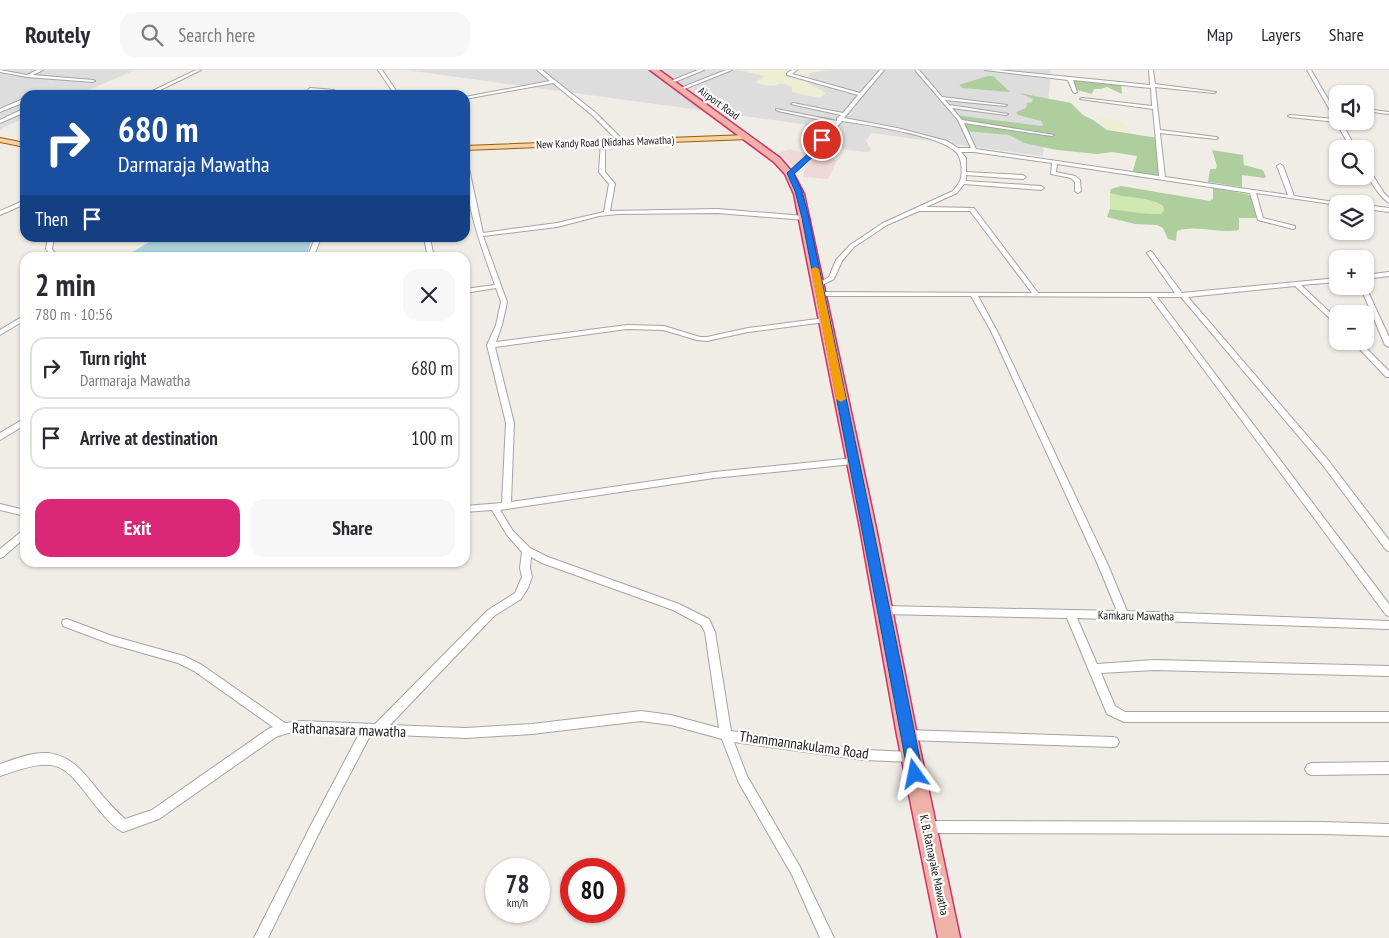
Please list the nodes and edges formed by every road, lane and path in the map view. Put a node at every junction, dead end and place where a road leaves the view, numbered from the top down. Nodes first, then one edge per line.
1 (42, 70) edge
2 (199, 70) edge
3 (380, 70) edge
4 (539, 70) edge
5 (654, 70) edge
6 (702, 70) edge
7 (730, 70) edge
8 (795, 70) edge
9 (882, 70) edge
10 (917, 70) edge
11 (987, 70) edge
12 (1151, 70) edge
13 (1309, 70) edge
14 (0, 71) edge
15 (27, 76) junction
16 (1070, 79) junction
17 (93, 81) dead end
18 (552, 82) junction
19 (670, 82) junction
20 (1153, 86) junction
21 (680, 88) junction
22 (310, 89) dead end
23 (157, 90) edge
24 (322, 90) edge
25 (394, 90) edge
26 (1075, 92) dead end
27 (1214, 92) dead end
28 (860, 94) junction
29 (470, 97) edge
30 (941, 98) junction
31 (1082, 99) dead end
32 (20, 102) edge
33 (792, 104) dead end
34 (1087, 104) dead end
35 (1005, 105) dead end
36 (1328, 105) edge
37 (948, 106) junction
38 (778, 110) dead end
39 (0, 111) edge
40 (1156, 111) junction
41 (1374, 111) edge
42 (20, 112) edge
43 (1389, 112) edge
44 (1006, 114) dead end
45 (1290, 116) dead end
46 (839, 118) junction
47 (961, 120) junction
48 (1329, 120) edge
49 (0, 122) edge
50 (1158, 131) junction
51 (1052, 135) dead end
52 (746, 137) junction
53 (1216, 138) dead end
54 (0, 140) edge
55 (621, 141) junction
56 (603, 142) junction
57 (20, 144) edge
58 (470, 148) edge
59 (958, 150) junction
60 (974, 150) junction
61 (1055, 163) junction
62 (1280, 166) dead end
63 (791, 173) junction
64 (963, 173) junction
65 (1023, 177) dead end
66 (1162, 178) junction
67 (1374, 181) edge
68 (962, 182) junction
69 (470, 188) edge
70 (1041, 188) dead end
71 (1078, 191) dead end
72 (1253, 192) junction
73 (1292, 198) junction
74 (1389, 201) edge
75 (1329, 203) edge
76 (20, 204) edge
77 (1374, 208) edge
78 (915, 209) junction
79 (1389, 210) edge
80 (607, 212) junction
81 (0, 213) edge
82 (805, 218) junction
83 (1293, 227) dead end
84 (480, 235) junction
85 (1150, 254) dead end
86 (1389, 274) edge
87 (1374, 276) edge
88 (1329, 281) edge
89 (1296, 284) junction
90 (499, 286) junction
91 (470, 290) edge
92 (819, 290) junction
93 (973, 294) junction
94 (1036, 294) junction
95 (1152, 295) junction
96 (1181, 295) junction
97 (1366, 295) edge
98 (1329, 315) edge
99 (20, 320) edge
100 (825, 320) junction
101 (0, 333) edge
102 (490, 345) junction
103 (1389, 345) edge
104 (1364, 350) edge
105 (1389, 375) edge
106 (20, 424) edge
107 (0, 436) edge
108 (853, 461) junction
109 (506, 506) junction
110 (0, 507) edge
111 (494, 507) junction
112 (470, 509) edge
113 (20, 512) edge
114 (20, 537) edge
115 (1389, 547) edge
116 (527, 551) junction
117 (0, 554) edge
118 (882, 610) junction
119 (1389, 612) edge
120 (1071, 615) junction
121 (1124, 615) junction
122 (67, 623) dead end
123 (1389, 625) edge
124 (1094, 669) junction
125 (1389, 671) edge
126 (1389, 717) edge
127 (284, 728) junction
128 (372, 730) junction
129 (726, 734) junction
130 (907, 735) junction
131 (1113, 742) dead end
132 (912, 756) junction
133 (1389, 768) edge
134 (1312, 769) dead end
135 (0, 770) edge
136 (926, 827) junction
137 (1389, 830) edge
138 (261, 938) edge
139 (827, 938) edge
140 (949, 938) edge

1 - 15 street
2 - 23 street
3 - 25 street
4 - 18 street
5 - 19 highway, Airport Road
6 - 19 street
7 - 21 street
8 - 28 street
9 - 28 street
10 - 30 street
11 - 16 street
12 - 20 street
13 - 36 street
14 - 15 street
15 - 17 street
16 - 20 street
16 - 26 street
18 - 29 street
18 - 55 street
19 - 21 highway, Airport Road
20 - 27 street
20 - 40 street
21 - 52 highway, Airport Road
22 - 24 street
28 - 46 street
30 - 35 street
30 - 37 street
31 - 40 street
32 - 39 street
33 - 46 street
34 - 40 street
37 - 44 street
37 - 47 street
38 - 46 street
40 - 50 street
41 - 43 street
42 - 49 street
45 - 48 street
46 - 59 street
46 - 63 street
47 - 51 street
47 - 60 street
50 - 53 street
50 - 66 street
52 - 55 main road, New Kandy Road (Nidahas Mawatha)
52 - 63 highway, K. B. Ratnayake Mawatha
54 - 57 main road
55 - 56 main road, New Kandy Road (Nidahas Mawatha)
56 - 58 main road, New Kandy Road (Nidahas Mawatha)
56 - 80 street
59 - 60 street
59 - 64 street
60 - 61 street
61 - 66 street
61 - 71 street
62 - 73 street
63 - 82 highway, K. B. Ratnayake Mawatha
64 - 65 street
64 - 68 street
66 - 72 street
67 - 74 street
68 - 70 street
68 - 78 street
69 - 84 street
72 - 73 street
72 - 83 street
73 - 75 street
76 - 81 street
77 - 79 street
78 - 92 street
78 - 94 street
80 - 82 street
80 - 84 street
82 - 92 highway, K. B. Ratnayake Mawatha
84 - 90 street
85 - 96 street
86 - 87 street
88 - 89 street
89 - 96 street
89 - 98 street
90 - 91 street
90 - 102 street
92 - 93 street
92 - 100 highway, K. B. Ratnayake Mawatha
93 - 94 street
93 - 121 street
94 - 95 street
95 - 96 street
95 - 119 street
96 - 115 street
97 - 103 street
99 - 101 street
100 - 102 street
100 - 108 highway, K. B. Ratnayake Mawatha
102 - 109 street
104 - 105 street
106 - 107 street
108 - 109 street
108 - 118 highway, K. B. Ratnayake Mawatha
109 - 111 street
110 - 113 street
111 - 112 street
111 - 116 street
114 - 117 street
116 - 128 street
116 - 129 street
118 - 120 street, Kamkaru Mawatha
118 - 130 highway, K. B. Ratnayake Mawatha
120 - 121 street, Kamkaru Mawatha
120 - 124 street
121 - 123 street, Kamkaru Mawatha
122 - 127 street
124 - 125 street
124 - 126 street
127 - 128 street, Rathanasara mawatha
127 - 135 street, Rathanasara mawatha
128 - 129 street, Rathanasara mawatha
128 - 138 street
129 - 132 street, Thammannakulama Road
129 - 139 street
130 - 131 street
130 - 132 highway, K. B. Ratnayake Mawatha
132 - 136 highway, K. B. Ratnayake Mawatha
133 - 134 street
136 - 137 street
136 - 140 highway, K. B. Ratnayake Mawatha

